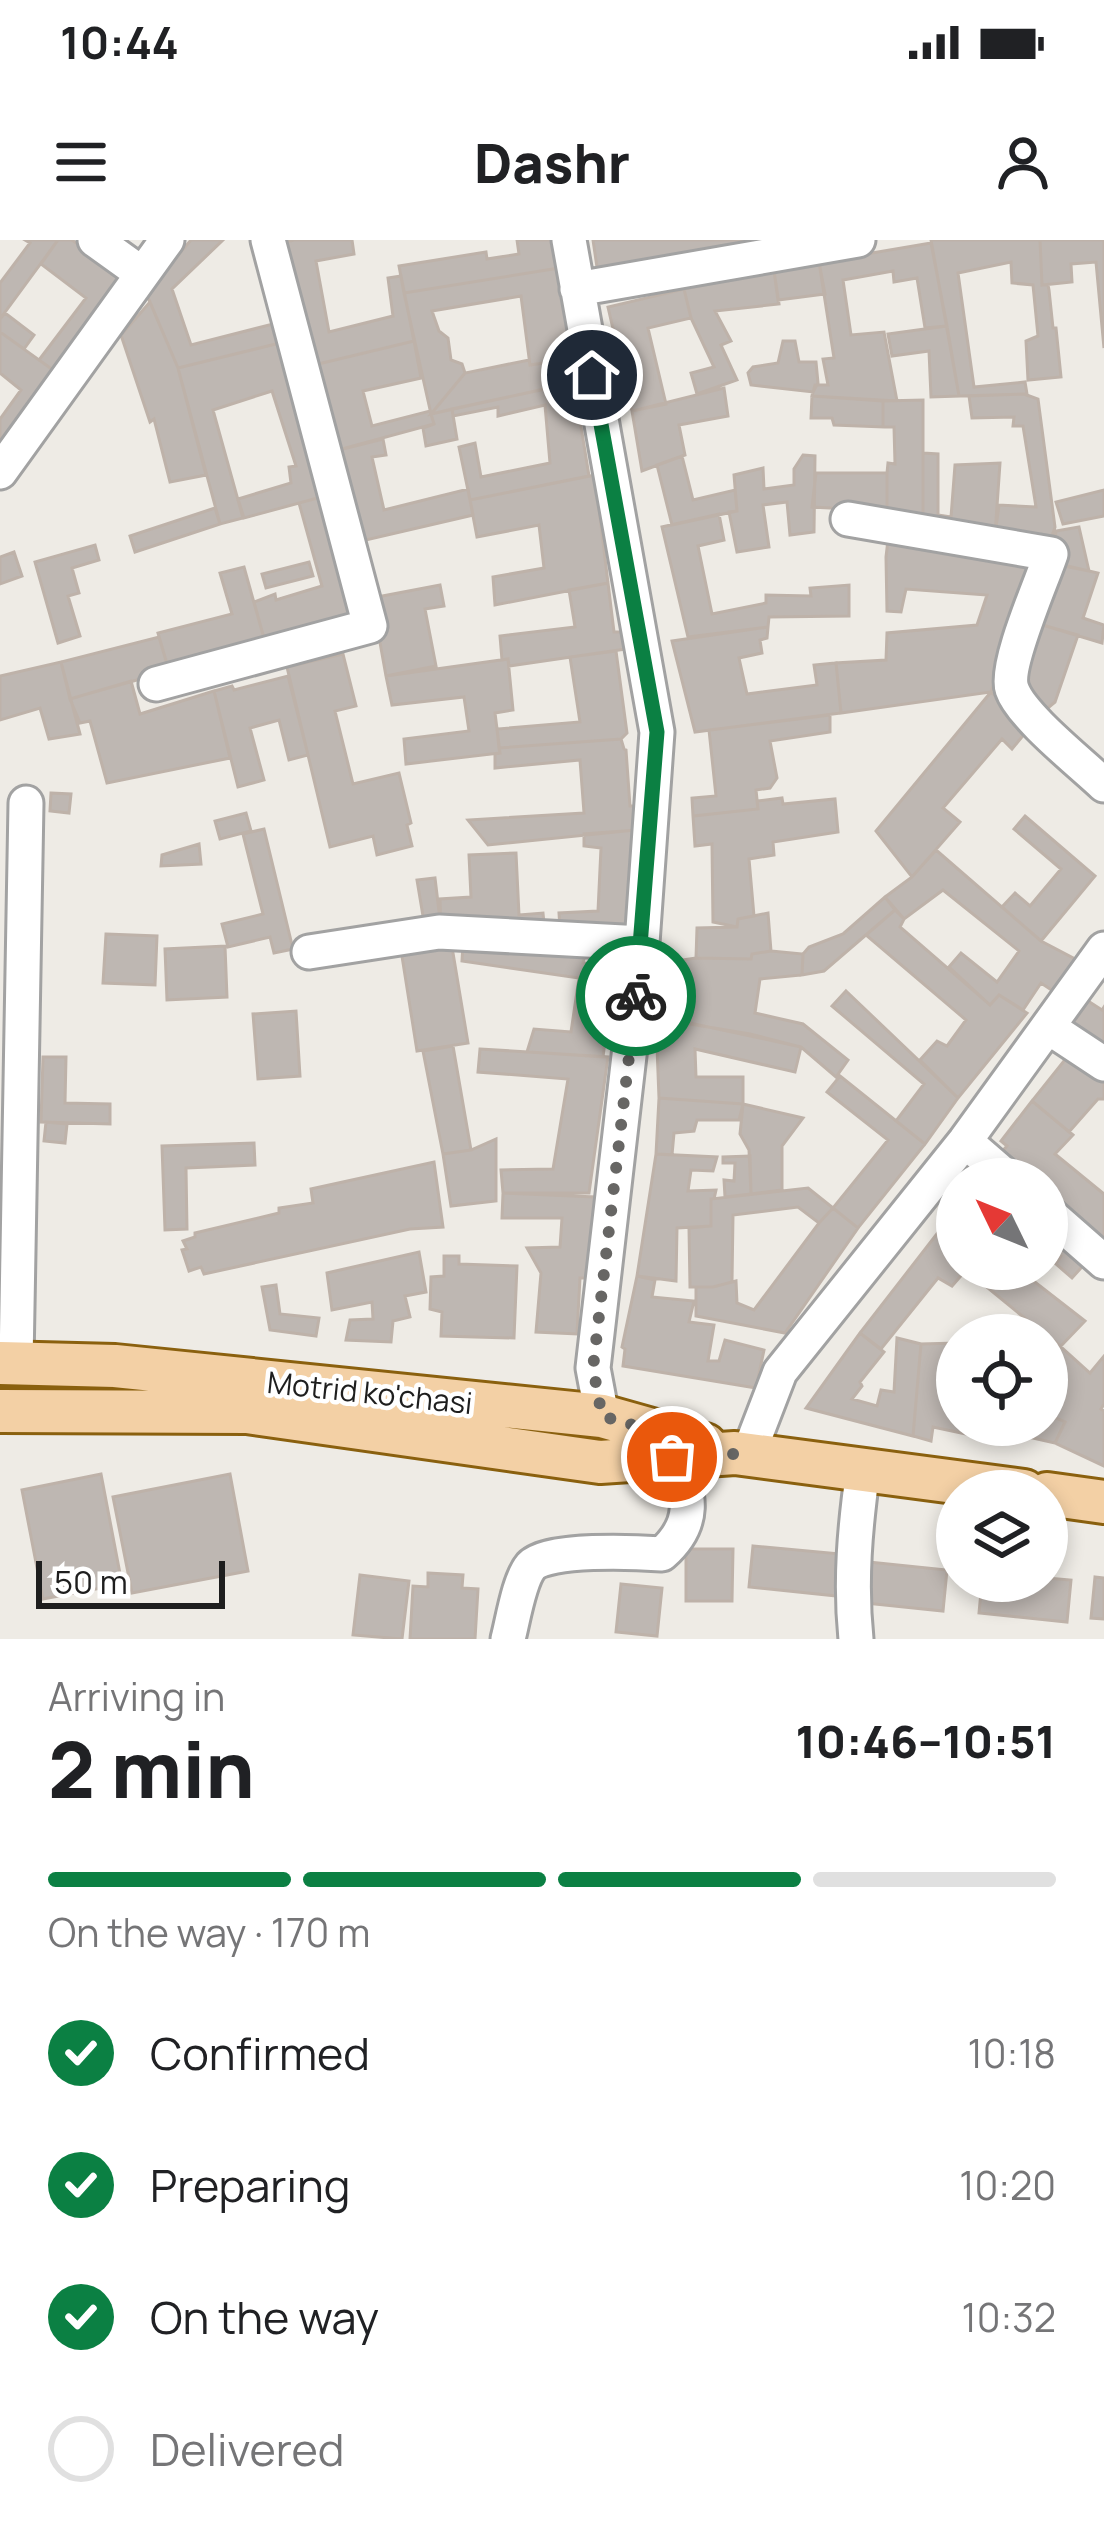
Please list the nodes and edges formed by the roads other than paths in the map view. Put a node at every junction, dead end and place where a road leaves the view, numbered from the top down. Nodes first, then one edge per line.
1 (95, 240) edge
2 (167, 240) edge
3 (268, 240) edge
4 (569, 240) edge
5 (858, 240) edge
6 (761, 248) edge
7 (141, 273) junction
8 (577, 289) junction
9 (0, 472) edge
10 (848, 519) dead end
11 (156, 684) dead end
12 (1104, 785) edge
13 (26, 803) dead end
14 (642, 944) junction
15 (1104, 949) edge
16 (308, 952) dead end
17 (1048, 1027) junction
18 (1104, 1064) edge
19 (965, 1141) junction
20 (985, 1158) edge
21 (1068, 1230) edge
22 (1104, 1262) edge
23 (8, 1363) edge
24 (0, 1411) edge
25 (602, 1416) junction
26 (741, 1454) junction
27 (672, 1457) junction
28 (863, 1470) junction
29 (936, 1480) edge
30 (1068, 1497) edge
31 (1104, 1502) edge
32 (508, 1639) edge
33 (856, 1639) edge

1 - 7 street
2 - 7 street
3 - 11 street
4 - 8 street
5 - 6 street
6 - 8 street
7 - 9 street
8 - 14 street
10 - 12 street
13 - 23 street
14 - 16 street
14 - 25 street
15 - 17 street
17 - 18 street
17 - 19 street
19 - 20 street
19 - 26 street
21 - 22 street
23 - 25 main road, Motrid ko'chasi
24 - 27 main road, Motrid ko'chasi
25 - 26 main road, Motrid ko'chasi
26 - 27 main road, Motrid ko'chasi
26 - 28 main road, Motrid ko'chasi
27 - 32 street
28 - 29 main road, Motrid ko'chasi
28 - 33 street
30 - 31 main road

